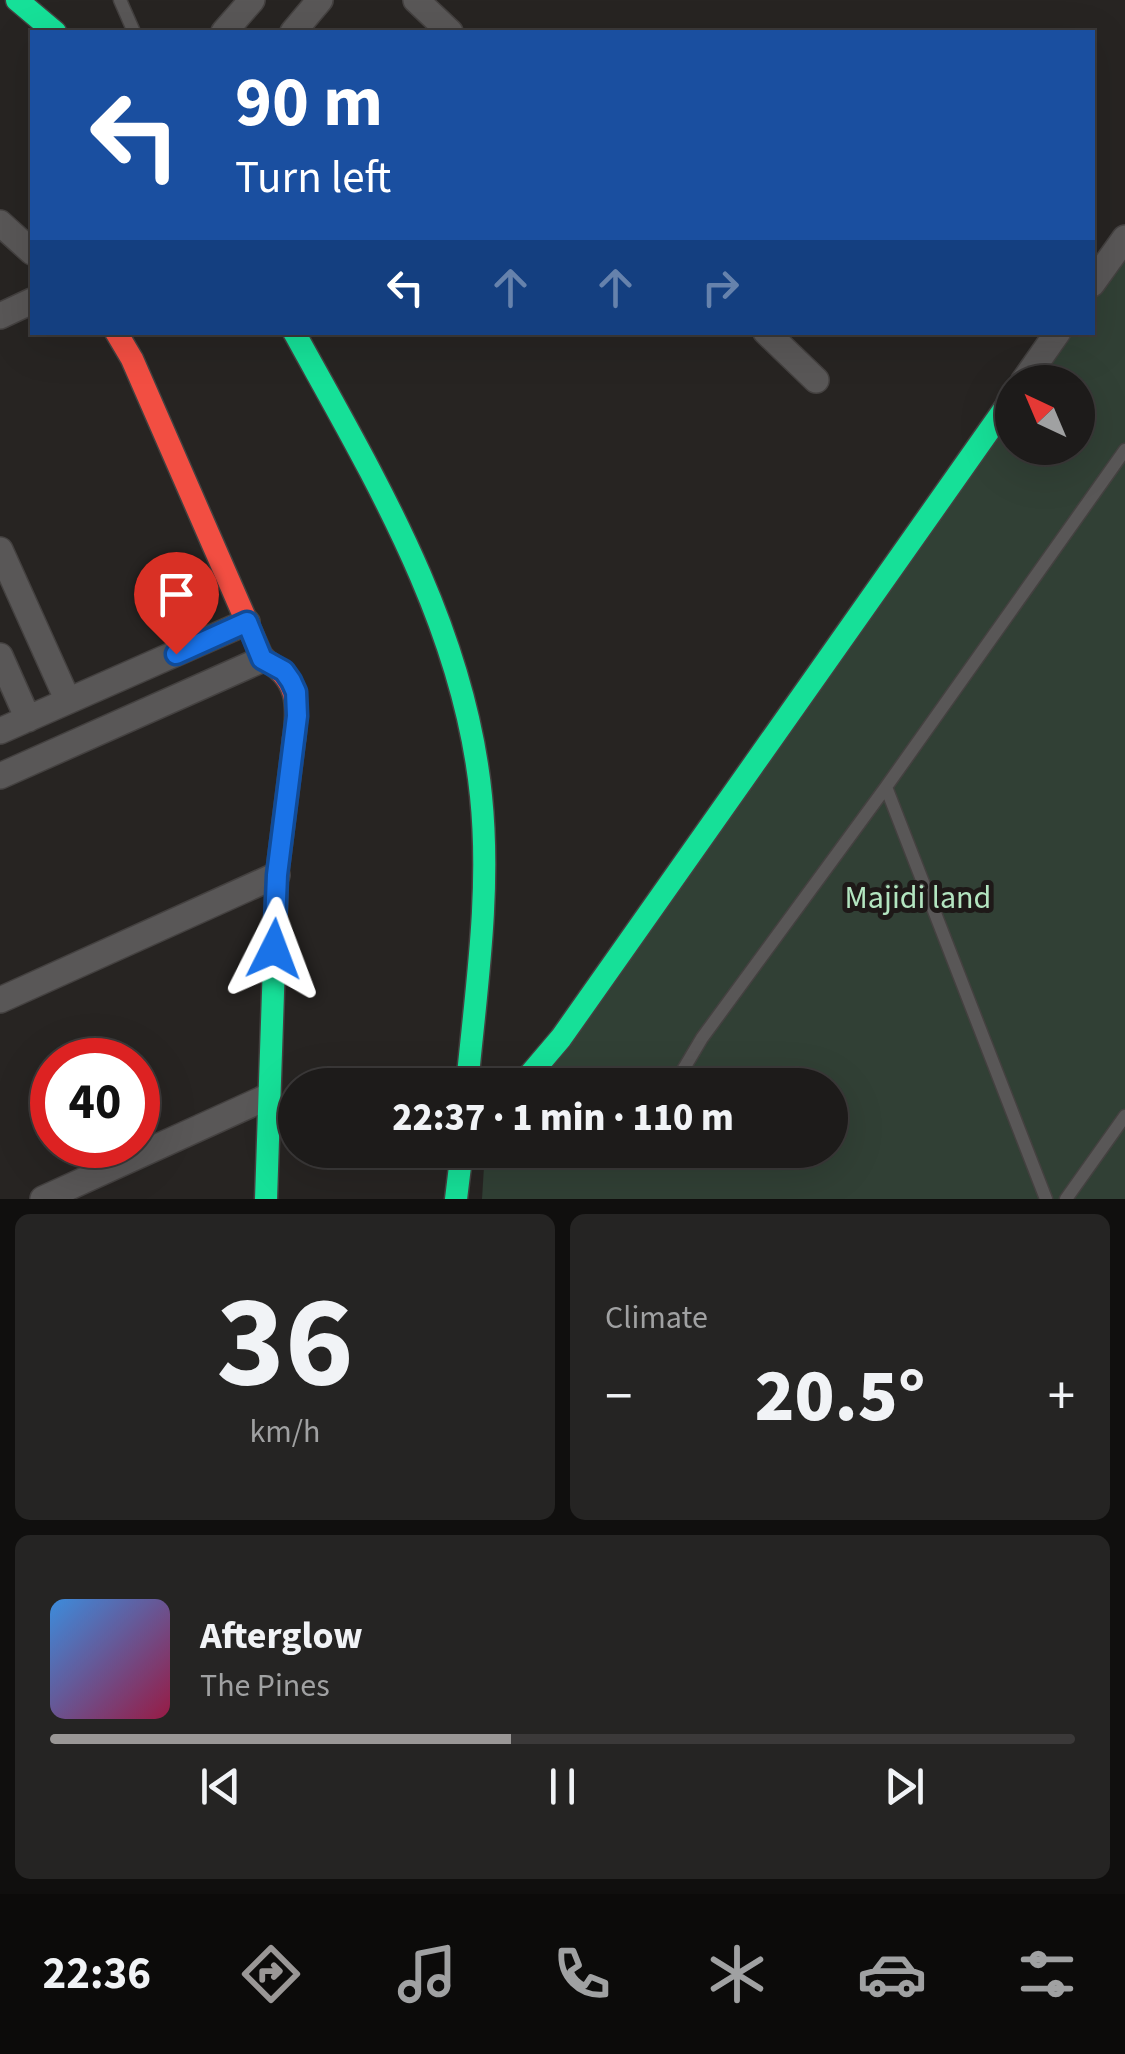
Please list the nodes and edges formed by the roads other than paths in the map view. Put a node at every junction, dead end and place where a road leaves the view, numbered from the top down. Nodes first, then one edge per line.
1 (17, 0) edge
2 (120, 0) edge
3 (252, 0) edge
4 (320, 0) edge
5 (416, 0) edge
6 (54, 30) edge
7 (133, 30) edge
8 (226, 30) edge
9 (295, 30) edge
10 (448, 30) edge
11 (0, 223) edge
12 (1125, 238) edge
13 (30, 250) edge
14 (1095, 280) edge
15 (30, 301) edge
16 (0, 316) edge
17 (118, 335) edge
18 (296, 335) edge
19 (769, 335) edge
20 (1056, 335) edge
21 (1035, 365) edge
22 (816, 380) dead end
23 (995, 422) edge
24 (1125, 450) edge
25 (0, 550) edge
26 (247, 622) junction
27 (0, 656) edge
28 (262, 659) junction
29 (68, 701) junction
30 (28, 719) junction
31 (0, 731) edge
32 (0, 776) edge
33 (886, 787) junction
34 (277, 875) junction
35 (0, 1000) edge
36 (468, 1068) edge
37 (536, 1068) edge
38 (684, 1068) edge
39 (267, 1097) junction
40 (1125, 1116) edge
41 (460, 1168) edge
42 (263, 1195) edge
43 (43, 1199) edge
44 (456, 1199) edge
45 (1046, 1199) edge
46 (1066, 1199) edge

1 - 6 street
2 - 7 lane
3 - 8 street
4 - 9 street
5 - 10 street
11 - 13 street
12 - 14 street
15 - 16 street
17 - 26 street
18 - 36 street
19 - 22 street
20 - 21 street
23 - 37 street
24 - 33 lane
25 - 29 street
26 - 28 street
26 - 29 street
27 - 30 street
28 - 32 street
28 - 34 street
29 - 30 street
30 - 31 street
33 - 38 lane
33 - 45 lane
34 - 35 street
34 - 39 street
39 - 42 street
39 - 43 street
40 - 46 lane
41 - 44 street

